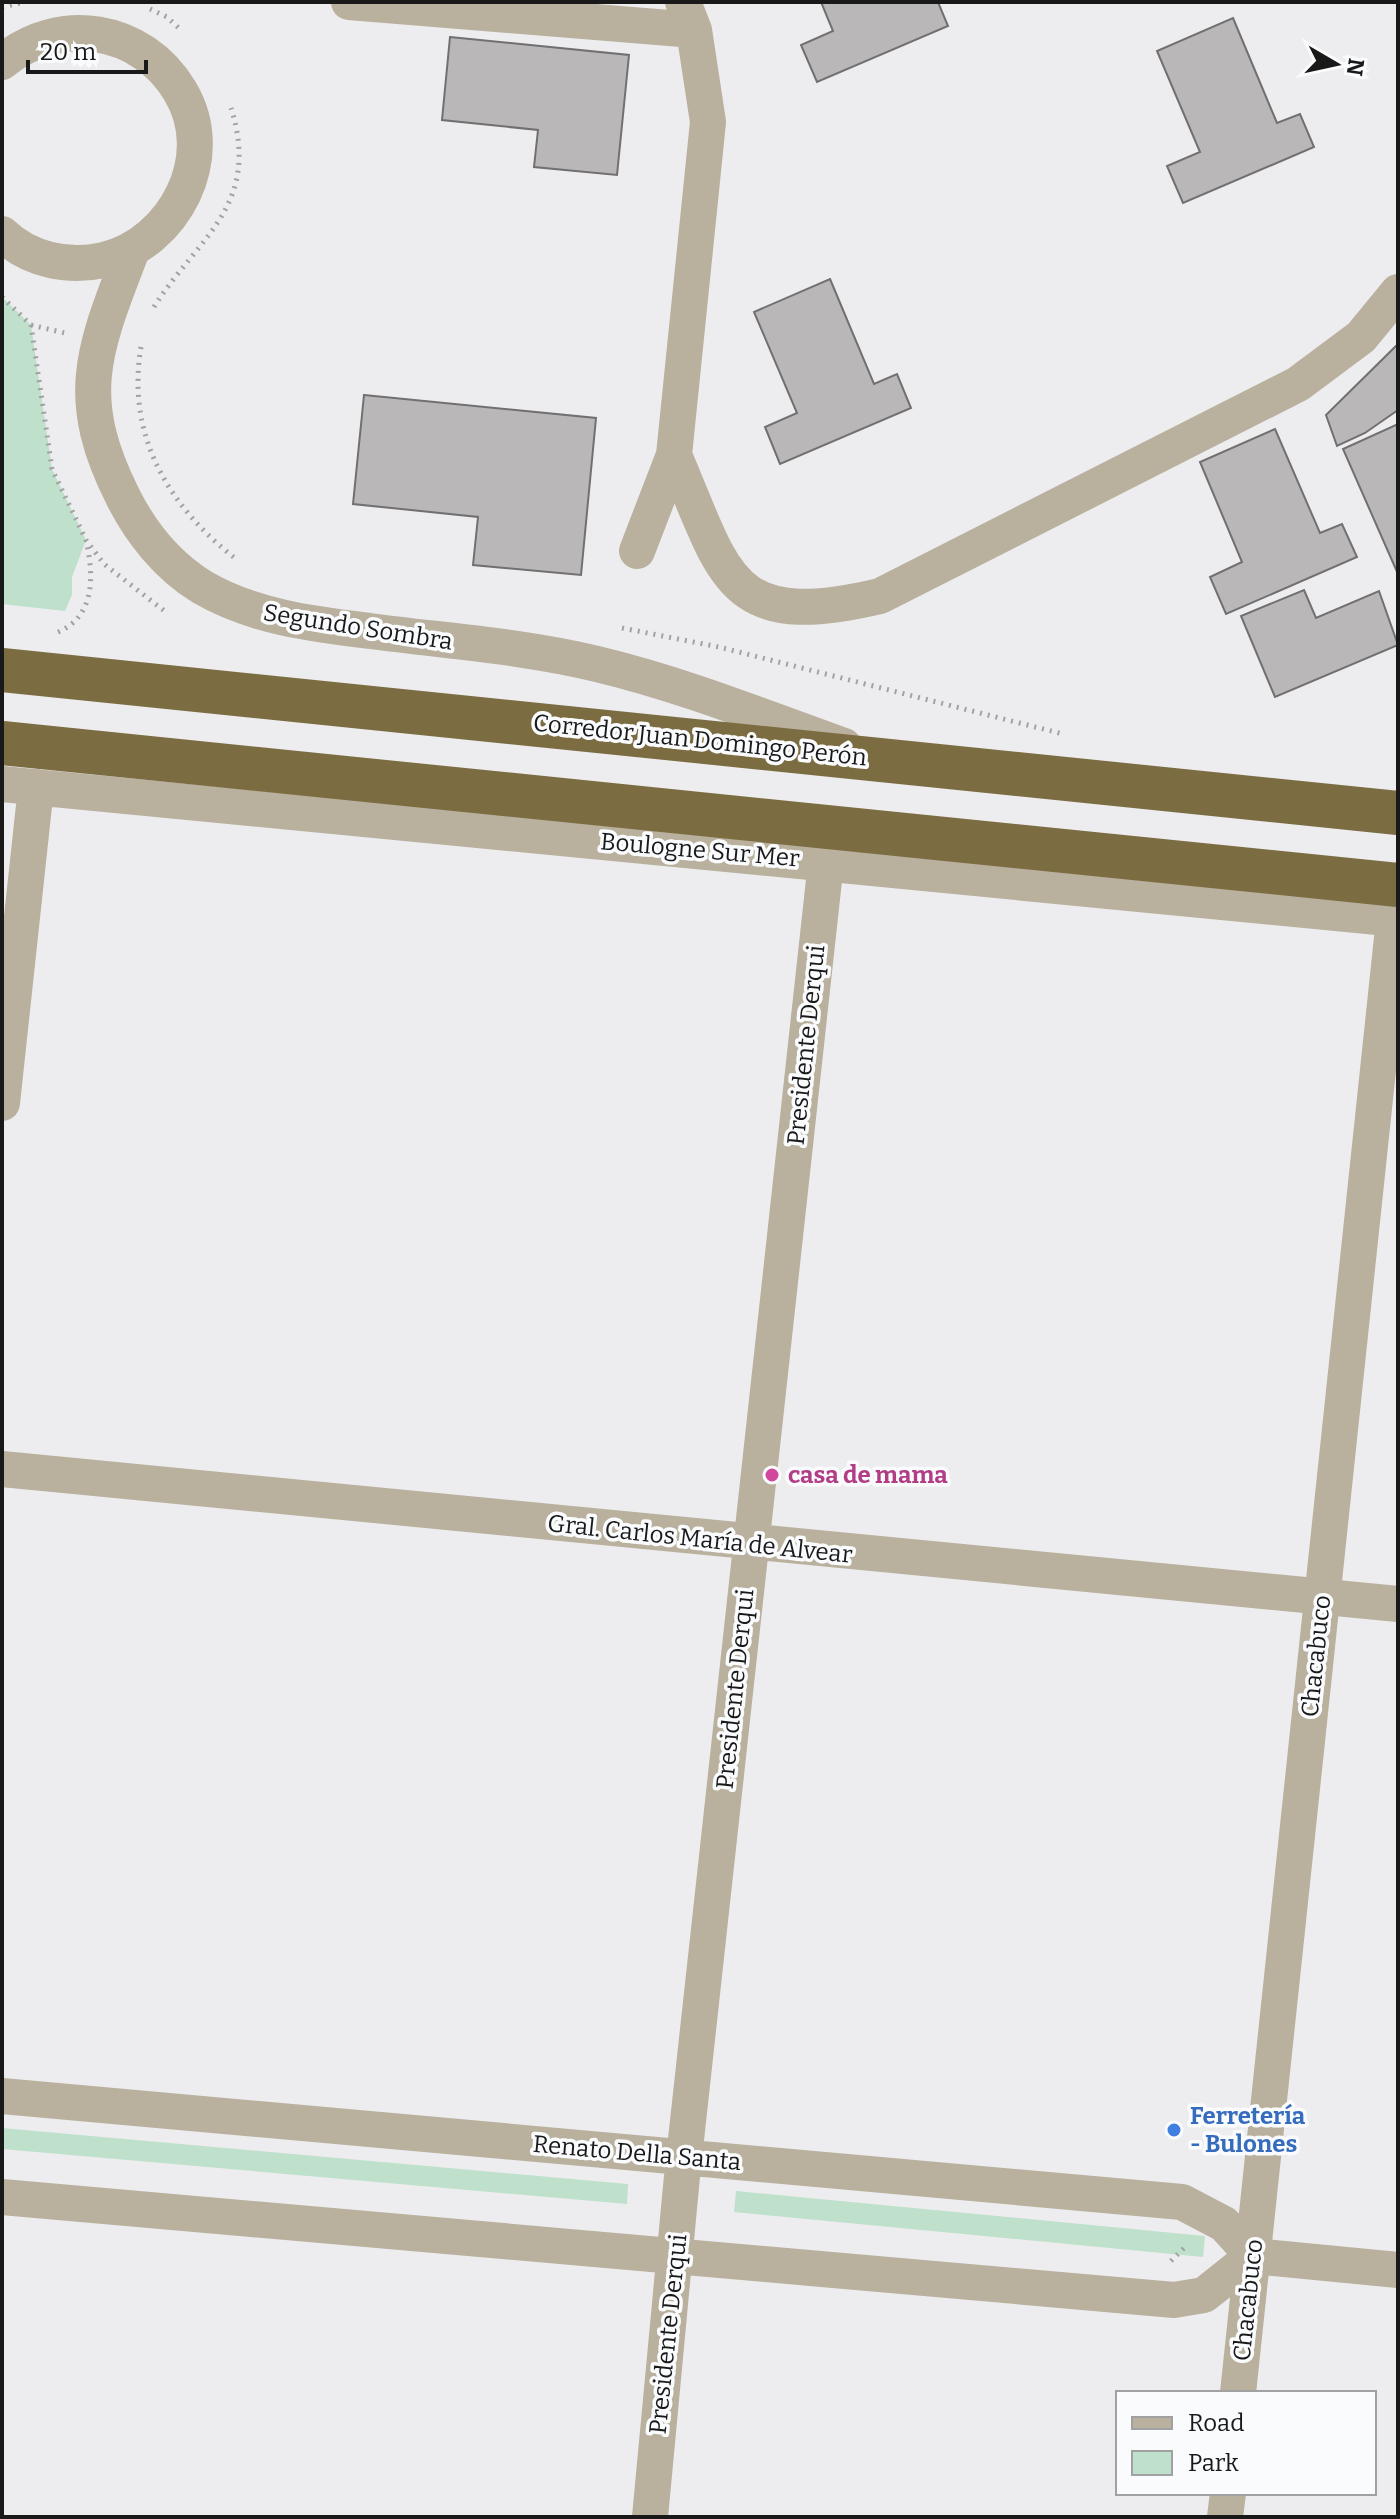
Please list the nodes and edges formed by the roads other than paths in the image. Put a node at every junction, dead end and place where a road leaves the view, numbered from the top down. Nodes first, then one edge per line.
1 (349, 2) edge
2 (688, 16) edge
3 (2, 62) edge
4 (2, 234) edge
5 (132, 250) junction
6 (1398, 292) edge
7 (674, 455) junction
8 (637, 551) dead end
9 (2, 670) edge
10 (2, 743) edge
11 (883, 760) junction
12 (19, 785) edge
13 (1398, 813) edge
14 (826, 862) junction
15 (1397, 908) edge
16 (2, 1103) edge
17 (2, 1469) edge
18 (751, 1544) junction
19 (1322, 1597) junction
20 (1398, 1604) edge
21 (2, 2096) edge
22 (684, 2157) junction
23 (2, 2197) edge
24 (676, 2256) junction
25 (1253, 2256) junction
26 (1398, 2270) edge
27 (1238, 2391) edge
28 (1228, 2495) edge
29 (650, 2517) edge
30 (1225, 2517) edge

1 - 2 street
2 - 7 street
3 - 5 street
4 - 5 street
5 - 11 street, Segundo Sombra
6 - 7 street
7 - 8 street
9 - 11 highway, Corredor Juan Domingo Perón
10 - 15 highway
11 - 13 highway, Corredor Juan Domingo Perón
12 - 14 street, Boulogne Sur Mer
12 - 16 street
14 - 15 street, Boulogne Sur Mer
14 - 18 street, Presidente Derqui
15 - 19 street, Chacabuco
17 - 18 street, Gral. Carlos María de Alvear
18 - 19 street, Gral. Carlos María de Alvear
18 - 22 street, Presidente Derqui
19 - 20 street, Gral. Carlos María de Alvear
19 - 25 street, Chacabuco
21 - 22 street, Renato Della Santa
22 - 24 street, Presidente Derqui
22 - 25 street, Renato Della Santa
23 - 24 street
24 - 25 street
24 - 29 street, Presidente Derqui
25 - 26 street
25 - 27 street, Chacabuco
28 - 30 street

